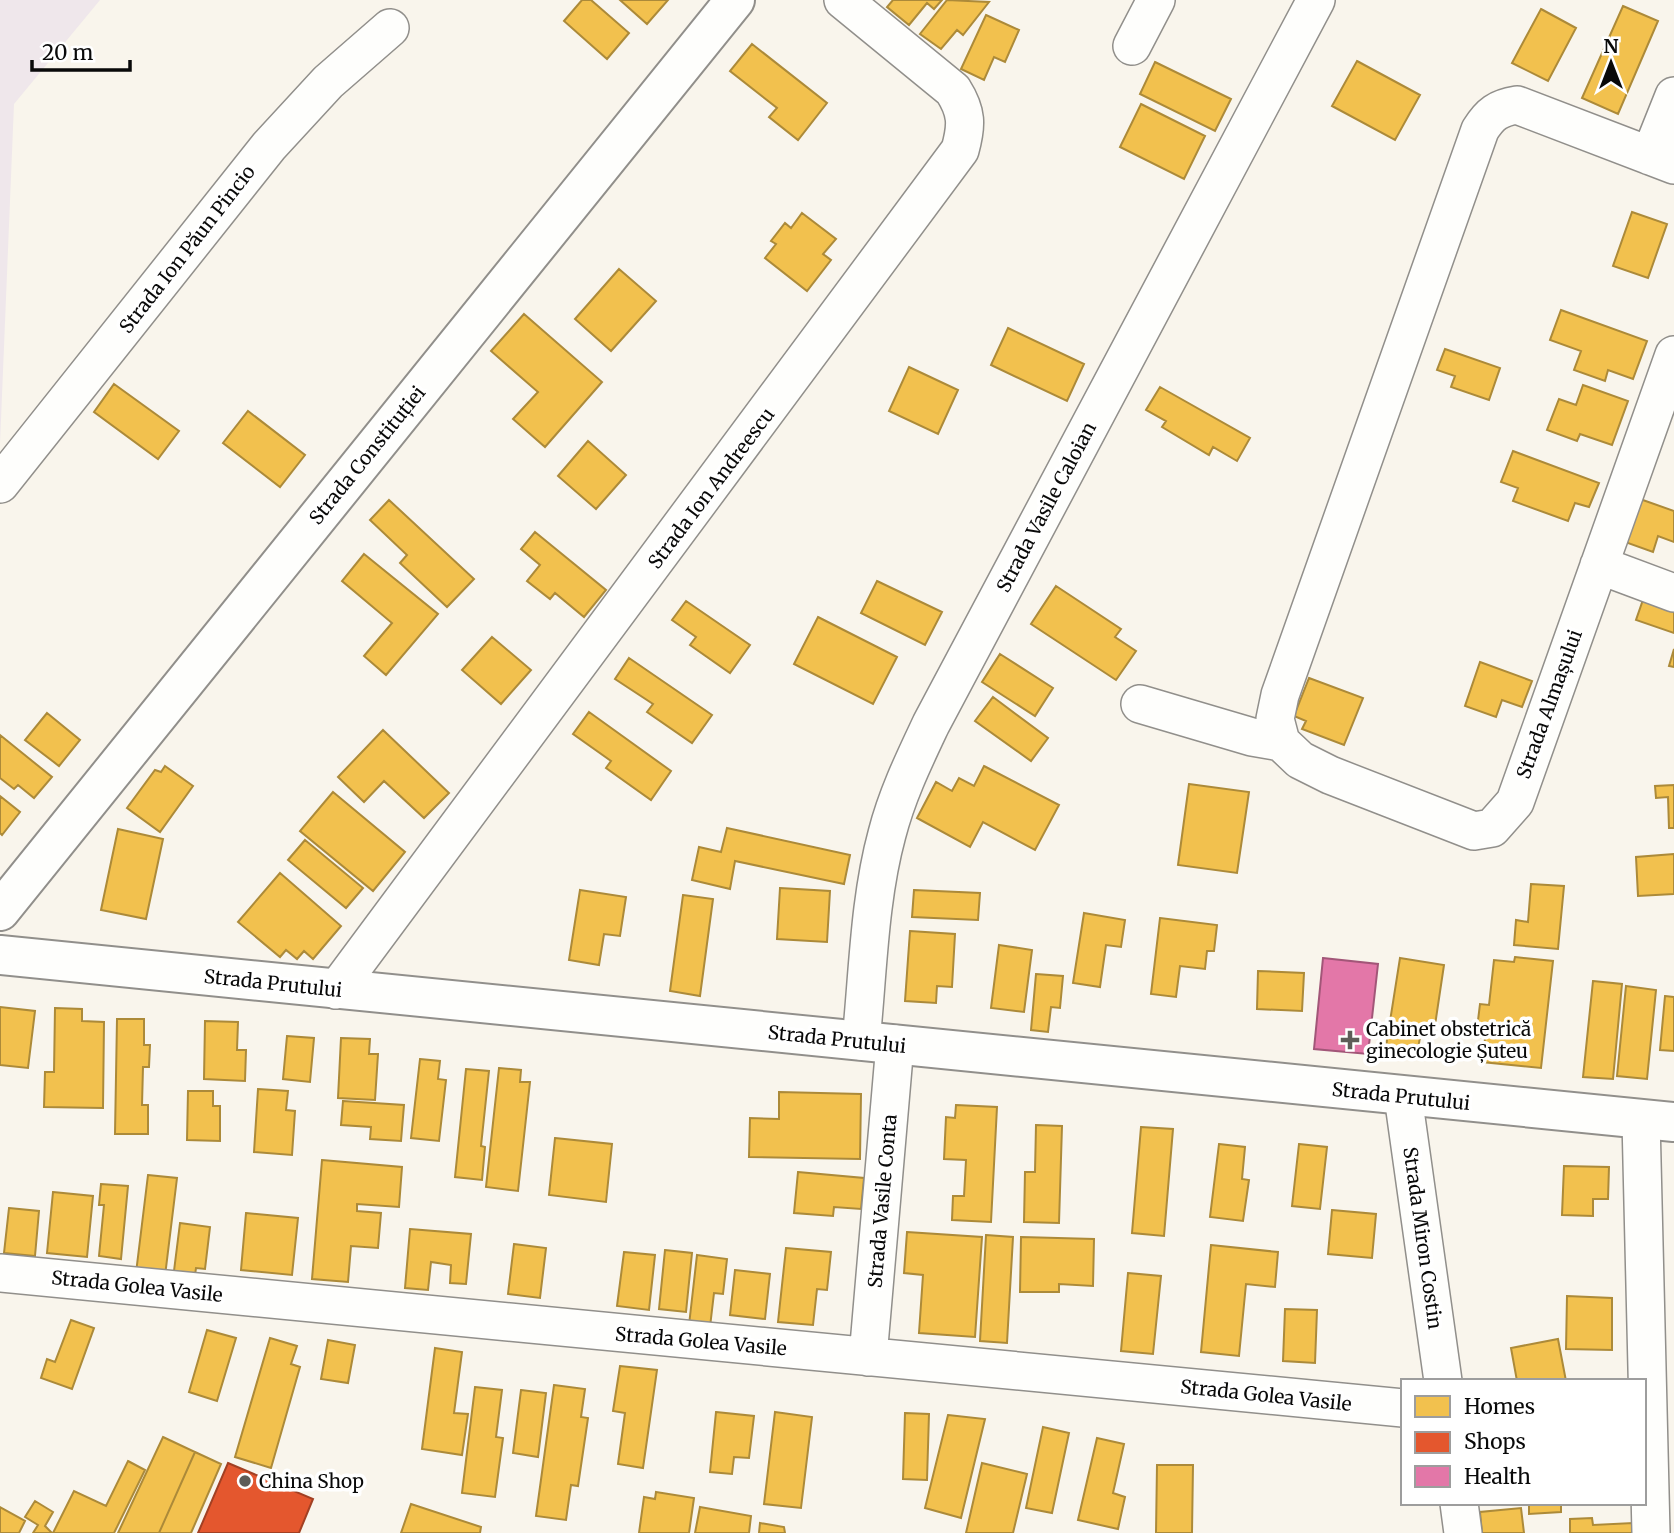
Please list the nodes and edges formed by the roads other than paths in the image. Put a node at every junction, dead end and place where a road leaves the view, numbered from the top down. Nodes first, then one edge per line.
1 (735, 0) edge
2 (843, 0) edge
3 (1156, 0) edge
4 (1316, 0) edge
5 (390, 28) dead end
6 (1132, 46) dead end
7 (1674, 96) edge
8 (1662, 160) edge
9 (1674, 355) edge
10 (0, 484) edge
11 (1599, 565) junction
12 (1674, 593) edge
13 (1140, 705) dead end
14 (1281, 742) junction
15 (0, 911) edge
16 (0, 955) edge
17 (336, 989) junction
18 (878, 1043) junction
19 (1403, 1096) junction
20 (1658, 1121) edge
21 (0, 1273) edge
22 (868, 1357) junction
23 (1443, 1379) edge
24 (1401, 1408) edge
25 (1459, 1505) edge
26 (1462, 1533) edge
27 (1651, 1533) edge

1 - 15 street, Strada Constituției
2 - 17 street, Strada Ion Andreescu
3 - 6 street
4 - 18 street, Strada Vasile Caloian
5 - 10 street, Strada Ion Păun Pincio
7 - 8 street
8 - 14 street
9 - 11 street, Strada Almașului
11 - 12 street
11 - 14 street, Strada Almașului
13 - 14 street, Strada Almașului
16 - 17 street, Strada Prutului
17 - 18 street, Strada Prutului
18 - 19 street, Strada Prutului
18 - 22 street, Strada Vasile Conta
19 - 20 street, Strada Prutului
19 - 23 street, Strada Miron Costin
20 - 27 street
21 - 22 street, Strada Golea Vasile
22 - 24 street, Strada Golea Vasile
25 - 26 street

